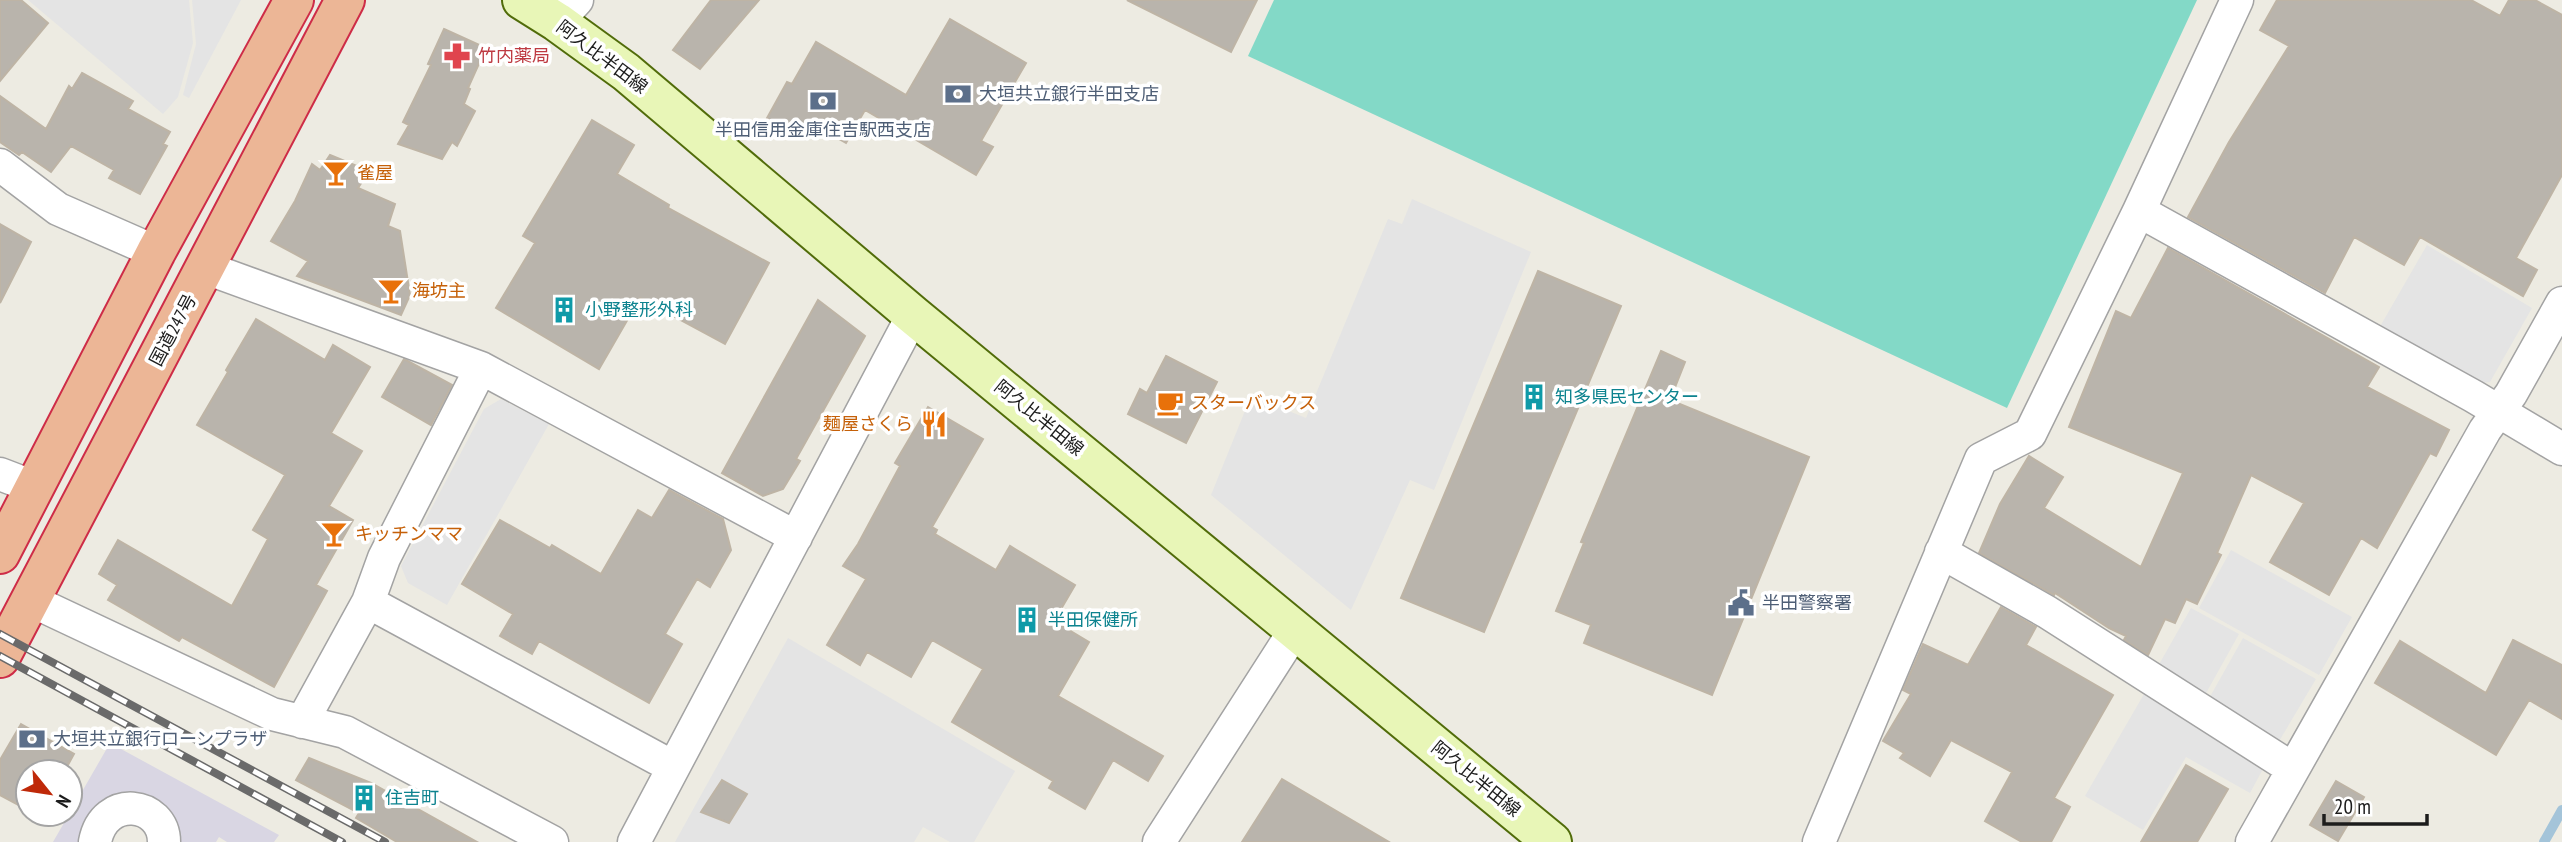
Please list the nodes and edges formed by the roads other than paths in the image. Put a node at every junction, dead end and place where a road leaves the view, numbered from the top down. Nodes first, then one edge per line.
1 (294, 0) edge
2 (345, 0) edge
3 (522, 0) edge
4 (2237, 0) edge
5 (567, 11) edge
6 (0, 165) edge
7 (2139, 211) junction
8 (156, 252) junction
9 (206, 268) junction
10 (2562, 303) edge
11 (913, 315) junction
12 (481, 368) junction
13 (2498, 411) junction
14 (2562, 449) edge
15 (17, 481) edge
16 (796, 537) junction
17 (1941, 552) junction
18 (0, 554) edge
19 (30, 600) junction
20 (368, 602) junction
21 (1295, 631) junction
22 (0, 658) edge
23 (303, 722) junction
24 (673, 767) junction
25 (2293, 769) junction
26 (95, 842) edge
27 (164, 842) edge
28 (552, 842) edge
29 (634, 842) edge
30 (1159, 842) edge
31 (1552, 842) edge
32 (1819, 842) edge
33 (2252, 842) edge

1 - 8 highway
2 - 9 highway, 国道247号
3 - 5 main road, 阿久比半田線
4 - 7 street
5 - 11 main road, 阿久比半田線
6 - 8 street
7 - 13 street
7 - 17 street
8 - 15 highway
9 - 12 street
9 - 19 highway, 国道247号
10 - 13 street
11 - 16 street
11 - 21 main road, 阿久比半田線
12 - 16 street
12 - 20 street
13 - 14 street
13 - 25 street
15 - 18 highway
16 - 24 street
17 - 25 street
17 - 32 street
19 - 22 highway, 国道247号
19 - 23 street
20 - 23 street
20 - 24 street
21 - 30 street
21 - 31 main road, 阿久比半田線
23 - 28 street
24 - 29 street
25 - 33 street
26 - 27 street

